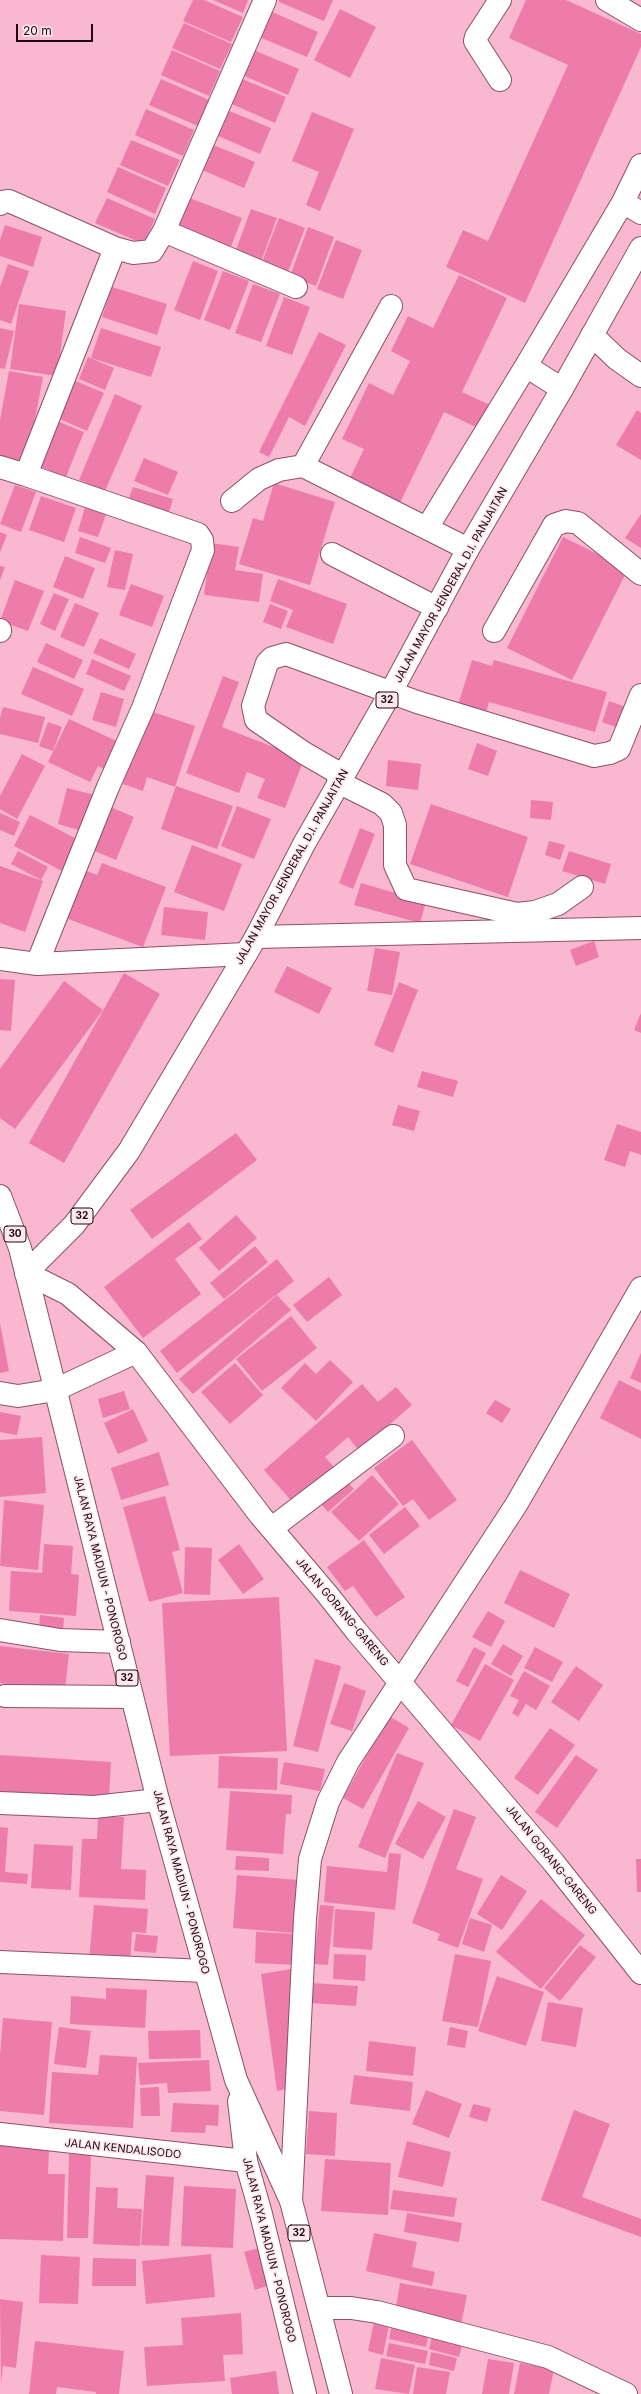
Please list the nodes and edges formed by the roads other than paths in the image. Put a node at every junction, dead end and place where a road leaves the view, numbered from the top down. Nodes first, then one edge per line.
1 (265, 0) edge
2 (500, 0) edge
3 (607, 0) edge
4 (641, 20) edge
5 (500, 80) dead end
6 (641, 165) edge
7 (623, 202) junction
8 (0, 204) edge
9 (641, 213) edge
10 (164, 231) junction
11 (116, 248) junction
12 (641, 248) edge
13 (296, 287) dead end
14 (391, 306) dead end
15 (592, 335) junction
16 (526, 366) junction
17 (641, 376) edge
18 (562, 389) junction
19 (303, 466) junction
20 (0, 467) edge
21 (26, 475) junction
22 (232, 501) dead end
23 (428, 528) junction
24 (468, 549) junction
25 (332, 554) dead end
26 (641, 574) edge
27 (437, 608) junction
28 (494, 631) dead end
29 (391, 692) junction
30 (641, 695) edge
31 (340, 778) junction
32 (582, 887) dead end
33 (641, 928) edge
34 (251, 945) junction
35 (0, 959) edge
36 (37, 964) junction
37 (0, 1196) edge
38 (26, 1273) junction
39 (641, 1288) edge
40 (136, 1352) junction
41 (54, 1390) junction
42 (0, 1393) edge
43 (393, 1436) dead end
44 (272, 1528) junction
45 (0, 1630) edge
46 (119, 1642) junction
47 (400, 1682) junction
48 (5, 1696) dead end
49 (132, 1697) junction
50 (158, 1800) junction
51 (0, 1803) edge
52 (0, 1962) edge
53 (206, 1971) junction
54 (641, 1973) edge
55 (236, 2080) junction
56 (0, 2134) edge
57 (246, 2161) junction
58 (290, 2201) junction
59 (320, 2308) junction
60 (305, 2394) edge
61 (341, 2394) edge
62 (626, 2394) edge

1 - 10 main road
2 - 5 main road
3 - 4 main road
6 - 7 main road
7 - 9 main road
7 - 16 main road
8 - 11 main road
10 - 11 main road
10 - 13 main road
11 - 21 main road
12 - 15 main road, JALAN MAYOR JENDERAL D.I. PANJAITAN / 32
14 - 19 main road
15 - 17 main road
15 - 18 main road, JALAN MAYOR JENDERAL D.I. PANJAITAN / 32
16 - 18 main road
16 - 23 main road
18 - 24 main road, JALAN MAYOR JENDERAL D.I. PANJAITAN / 32
19 - 22 main road
19 - 23 main road
20 - 21 main road
21 - 36 main road
23 - 24 main road
24 - 27 main road, JALAN MAYOR JENDERAL D.I. PANJAITAN / 32
25 - 27 main road
26 - 28 main road
27 - 29 main road, JALAN MAYOR JENDERAL D.I. PANJAITAN / 32
29 - 30 main road
29 - 31 main road, JALAN MAYOR JENDERAL D.I. PANJAITAN / 32
29 - 31 main road
31 - 32 main road
31 - 34 main road, JALAN MAYOR JENDERAL D.I. PANJAITAN / 32
33 - 34 main road
34 - 36 main road
34 - 38 main road, JALAN MAYOR JENDERAL D.I. PANJAITAN / 32
35 - 36 main road
37 - 38 main road, JALAN RAYA MADIUN - PONOROGO / 30
38 - 40 main road, JALAN GORANG-GARENG
38 - 41 main road, JALAN RAYA MADIUN - PONOROGO / 32
39 - 47 main road
40 - 41 main road
40 - 44 main road, JALAN GORANG-GARENG
41 - 42 main road
41 - 46 main road, JALAN RAYA MADIUN - PONOROGO / 32
43 - 44 main road
44 - 47 main road, JALAN GORANG-GARENG
45 - 46 main road
46 - 49 main road, JALAN RAYA MADIUN - PONOROGO / 32
47 - 54 main road, JALAN GORANG-GARENG
47 - 58 main road
48 - 49 main road
49 - 50 main road, JALAN RAYA MADIUN - PONOROGO / 32
50 - 51 main road
50 - 53 main road, JALAN RAYA MADIUN - PONOROGO / 32
52 - 53 main road
53 - 55 main road, JALAN RAYA MADIUN - PONOROGO / 32
55 - 57 main road, JALAN RAYA MADIUN - PONOROGO / 32
55 - 58 main road, JALAN RAYA MADIUN - PONOROGO / 32
56 - 57 main road, JALAN KENDALISODO
57 - 60 main road, JALAN RAYA MADIUN - PONOROGO / 32
58 - 59 main road, JALAN RAYA MADIUN - PONOROGO / 32
59 - 61 main road, JALAN RAYA MADIUN - PONOROGO / 32
59 - 62 main road

